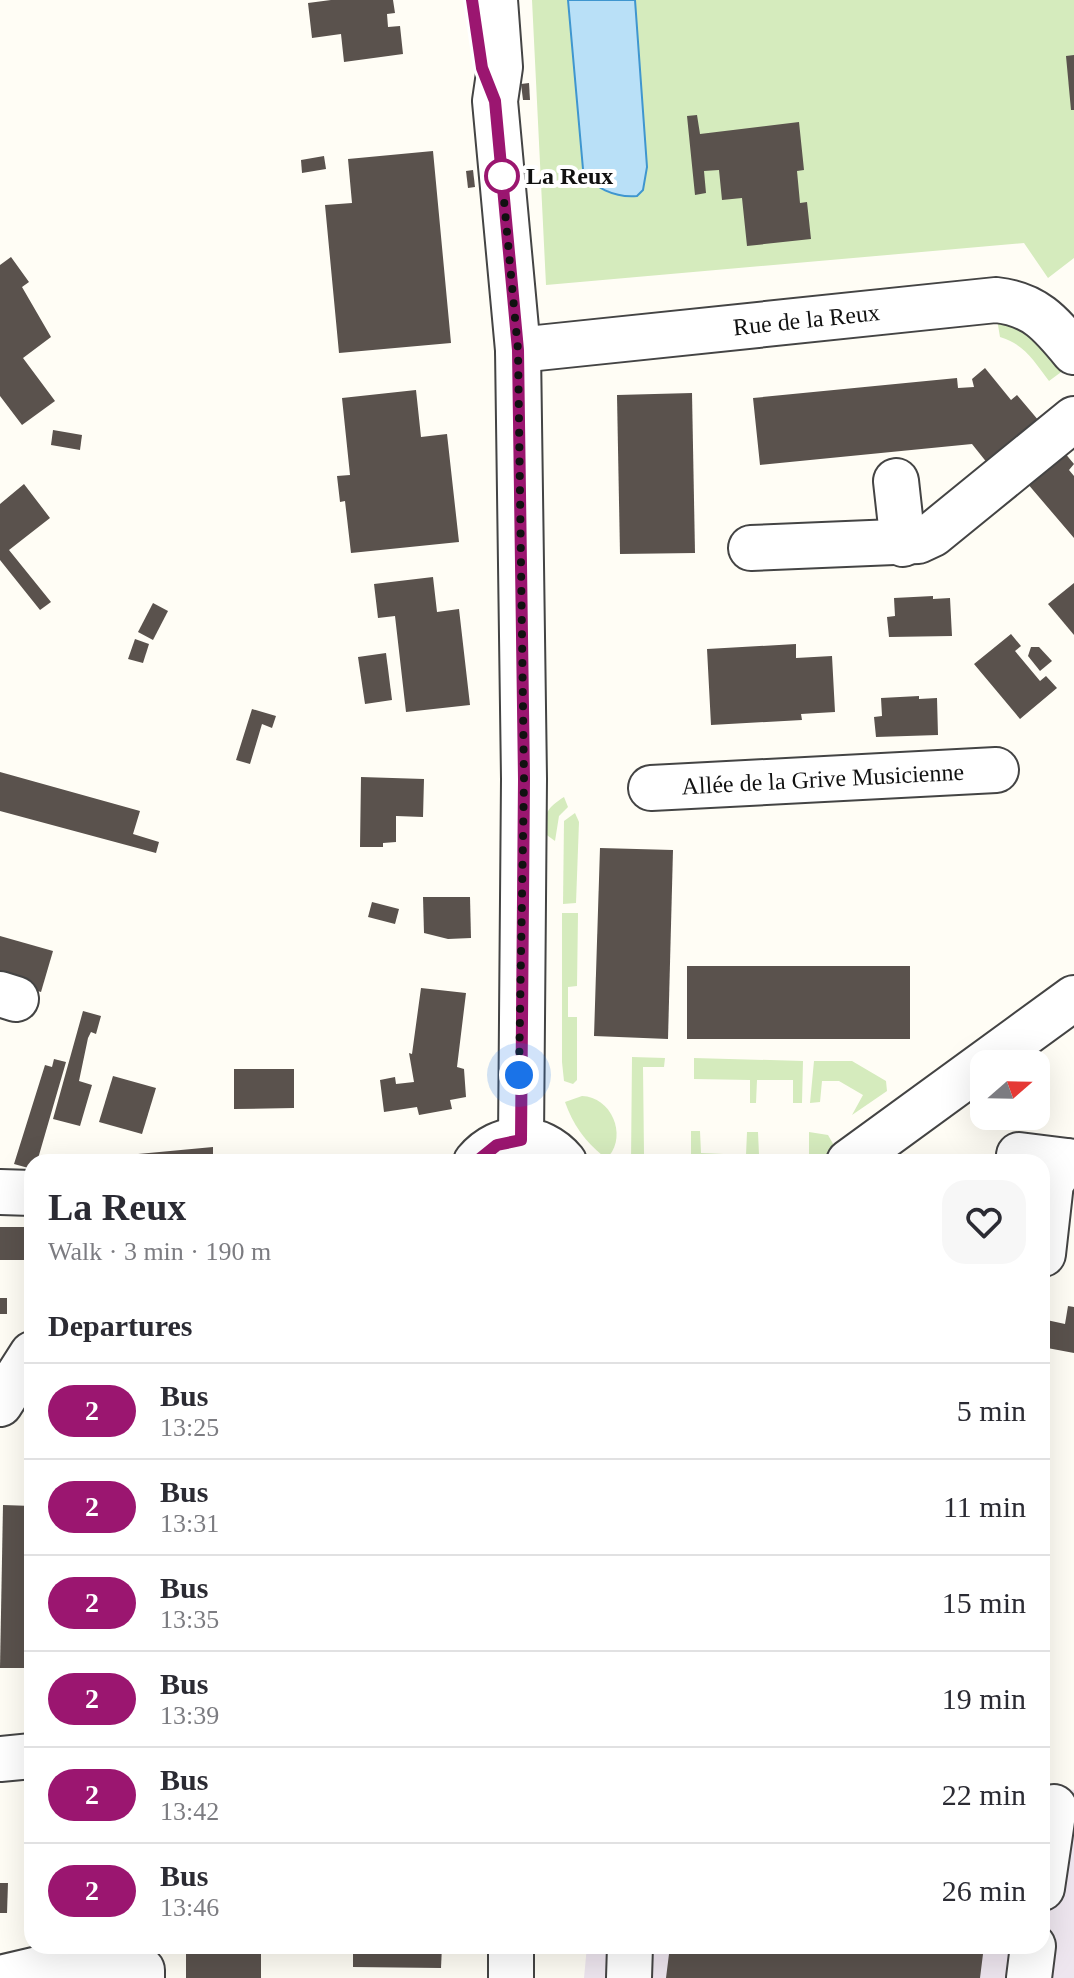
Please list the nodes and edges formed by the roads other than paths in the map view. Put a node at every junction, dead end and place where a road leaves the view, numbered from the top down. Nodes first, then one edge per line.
1 (497, 6) edge
2 (518, 350) junction
3 (1074, 352) edge
4 (1074, 419) edge
5 (896, 481) dead end
6 (903, 544) junction
7 (751, 548) dead end
8 (996, 770) dead end
9 (651, 788) dead end
10 (1074, 998) edge
11 (521, 1140) junction
12 (486, 1154) edge
13 (555, 1154) edge
14 (860, 1154) edge
15 (1050, 1159) edge
16 (1070, 1162) edge
17 (0, 1192) edge
18 (1050, 1192) edge
19 (24, 1193) edge
20 (24, 1757) edge
21 (0, 1759) edge
22 (1057, 1807) edge
23 (1050, 1845) edge
24 (511, 1954) edge
25 (630, 1954) edge
26 (1032, 1954) edge
27 (1, 1978) edge
28 (142, 1978) edge
29 (511, 1978) edge
30 (629, 1978) edge
31 (1029, 1978) edge

1 - 2 street
2 - 3 street, Rue de la Reux
2 - 11 street
4 - 6 street
5 - 6 street
6 - 7 street
8 - 9 street, Allée de la Grive Musicienne
10 - 14 street
11 - 12 street
11 - 13 street
15 - 16 street
16 - 18 street
17 - 19 street
20 - 21 street
22 - 23 street
24 - 29 street
25 - 30 street
26 - 31 street
27 - 28 street

